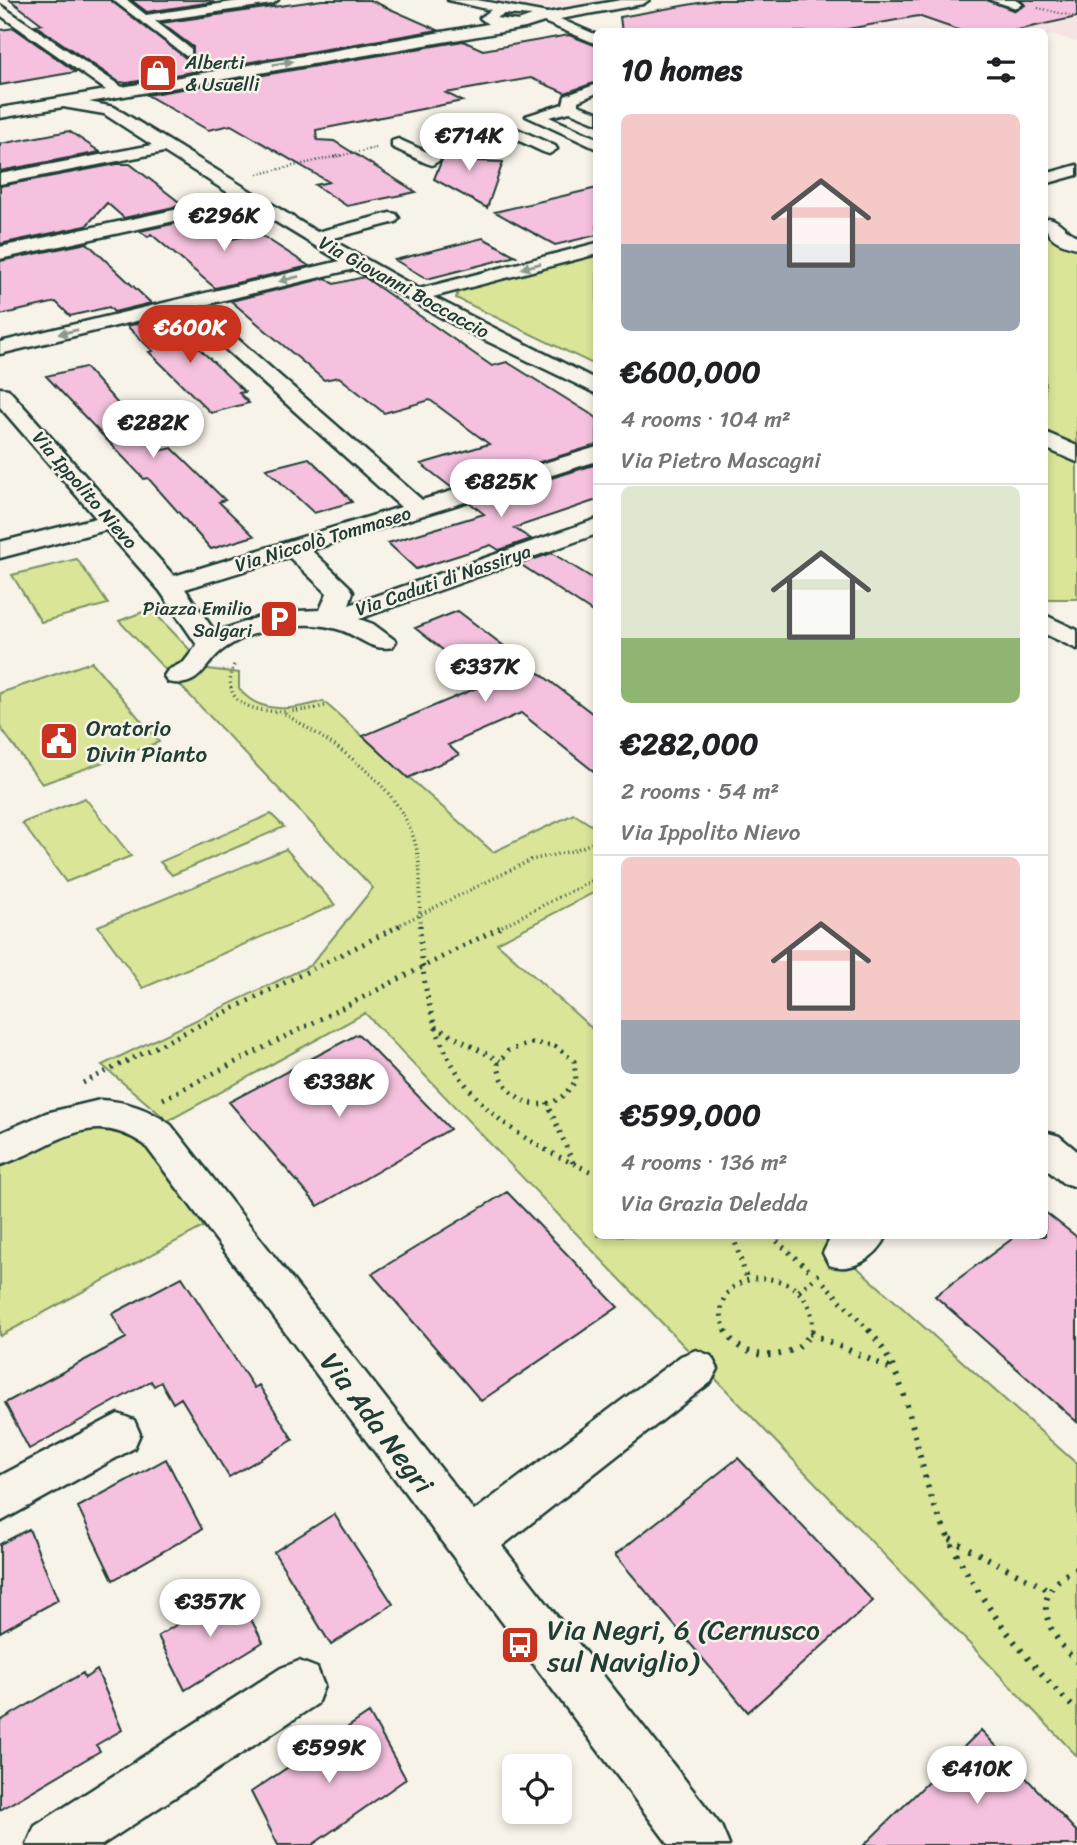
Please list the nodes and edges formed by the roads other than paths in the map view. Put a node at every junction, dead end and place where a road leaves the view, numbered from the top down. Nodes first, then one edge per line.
1 (119, 0) edge
2 (272, 0) edge
3 (643, 0) edge
4 (996, 0) edge
5 (456, 1) edge
6 (618, 4) junction
7 (1016, 4) road end
8 (0, 9) edge
9 (514, 10) junction
10 (586, 11) junction
11 (487, 18) junction
12 (536, 18) junction
13 (144, 19) junction
14 (508, 24) junction
15 (573, 30) junction
16 (37, 35) junction
17 (593, 38) edge
18 (10, 39) dead end
19 (186, 52) dead end
20 (97, 77) junction
21 (71, 81) dead end
22 (593, 90) edge
23 (13, 97) dead end
24 (113, 99) junction
25 (571, 107) junction
26 (26, 108) junction
27 (0, 113) edge
28 (593, 116) edge
29 (502, 127) dead end
30 (593, 142) edge
31 (398, 144) dead end
32 (166, 147) junction
33 (549, 149) dead end
34 (432, 160) dead end
35 (1077, 170) edge
36 (1048, 178) edge
37 (0, 179) edge
38 (251, 199) junction
39 (390, 218) dead end
40 (1048, 222) edge
41 (1048, 223) edge
42 (1077, 234) edge
43 (314, 238) junction
44 (1077, 243) edge
45 (593, 249) edge
46 (0, 253) edge
47 (355, 262) junction
48 (416, 296) junction
49 (186, 304) junction
50 (0, 348) edge
51 (593, 385) edge
52 (0, 394) edge
53 (1048, 440) edge
54 (593, 455) edge
55 (1077, 455) edge
56 (419, 510) junction
57 (112, 522) junction
58 (593, 527) edge
59 (294, 548) junction
60 (0, 550) edge
61 (169, 586) junction
62 (330, 620) junction
63 (1048, 624) edge
64 (1075, 637) edge
65 (383, 641) dead end
66 (211, 645) junction
67 (1048, 649) edge
68 (178, 676) dead end
69 (1048, 1149) edge
70 (0, 1150) edge
71 (1077, 1172) edge
72 (696, 1369) dead end
73 (118, 1434) dead end
74 (0, 1500) edge
75 (468, 1543) junction
76 (299, 1686) dead end
77 (54, 1845) edge
78 (702, 1845) edge

1 - 13 street
2 - 13 street
3 - 6 street
4 - 7 street
5 - 9 street
5 - 11 street
6 - 10 street
6 - 12 street
8 - 16 street
9 - 11 street
9 - 12 street
10 - 12 street
10 - 15 street
11 - 14 street
12 - 14 street
12 - 15 street
12 - 15 street
13 - 19 street
24 -> 14 street
15 - 17 street
16 - 18 street
16 - 20 street
20 - 21 street
20 - 24 street
22 - 25 street
23 - 26 street
24 - 26 street, Via Giovanni Boccaccio
24 - 32 street, Via Giovanni Boccaccio
25 - 28 street
25 - 30 street
26 - 27 street, Via Giovanni Boccaccio
29 - 33 street
31 - 34 street
32 - 37 street
32 - 38 street, Via Giovanni Boccaccio
35 - 36 street
38 - 43 street, Via Giovanni Boccaccio
38 - 46 street
39 - 43 street
40 - 42 street
41 - 44 street
43 - 47 street, Via Giovanni Boccaccio
45 -> 48 street
47 - 48 street, Via Giovanni Boccaccio
47 -> 49 street
48 - 51 street, Via Giovanni Boccaccio
49 -> 50 street
49 - 56 street
52 - 57 street, Via Ippolito Nievo
53 - 55 street
54 - 56 street, Via Niccolò Tommaseo
56 - 59 street, Via Niccolò Tommaseo
57 - 60 street
57 - 61 street, Via Ippolito Nievo
58 - 62 street, Via Caduti di Nassirya
59 - 61 street, Via Niccolò Tommaseo
59 - 62 street
61 - 66 street
62 - 65 street
62 - 66 street
63 - 64 street
64 - 67 street
66 - 68 street
69 - 71 street
70 - 75 street, Via Ada Negri
72 - 75 street
73 - 74 street
75 - 78 street, Via Ada Negri
76 - 77 street

